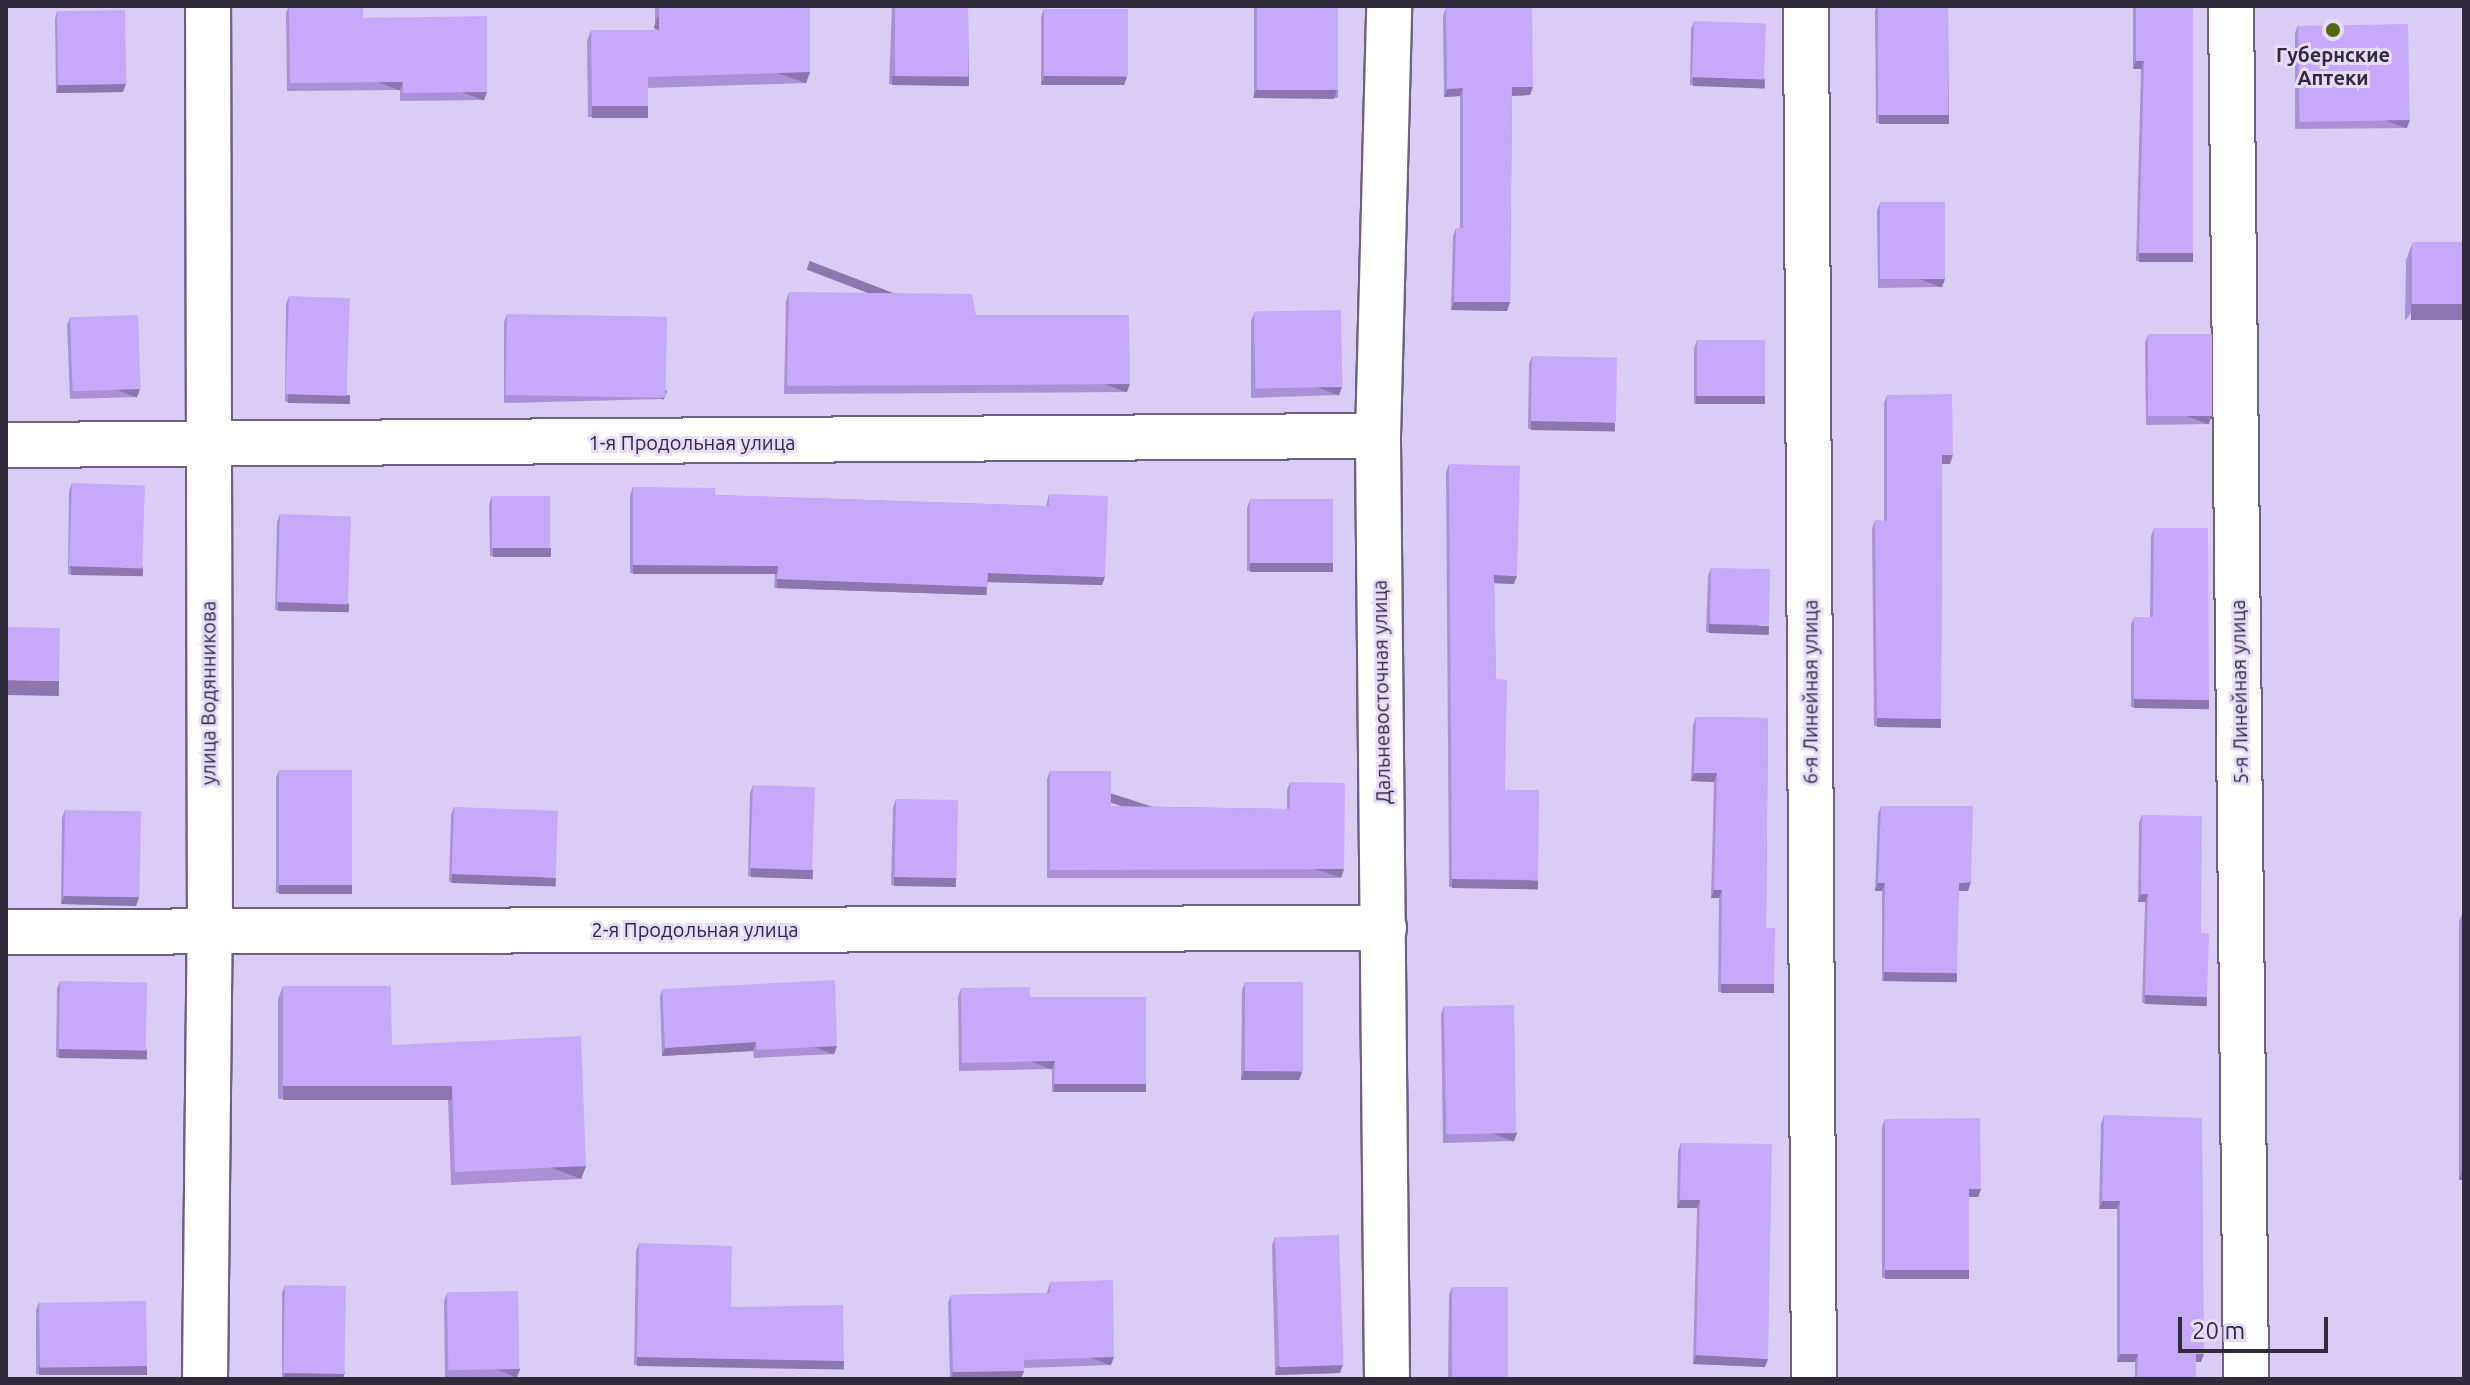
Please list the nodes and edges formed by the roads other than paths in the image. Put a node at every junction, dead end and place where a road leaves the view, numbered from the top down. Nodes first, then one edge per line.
1 (208, 6) edge
2 (1389, 6) edge
3 (1806, 6) edge
4 (2231, 6) edge
5 (1378, 436) junction
6 (6, 445) edge
7 (206, 446) junction
8 (1384, 928) junction
9 (210, 930) junction
10 (6, 932) edge
11 (205, 1379) edge
12 (1387, 1379) edge
13 (1814, 1379) edge
14 (2246, 1379) edge

1 - 7 street, улица Водянникова
2 - 5 street, Дальневосточная улица
3 - 13 street, 6-я Линейная улица
4 - 14 street, 5-я Линейная улица
5 - 7 street, 1-я Продольная улица
5 - 8 street, Дальневосточная улица
6 - 7 street, 1-я Продольная улица
7 - 9 street, улица Водянникова
8 - 9 street, 2-я Продольная улица
8 - 12 street, Дальневосточная улица
9 - 10 street, 2-я Продольная улица
9 - 11 street, улица Водянникова

